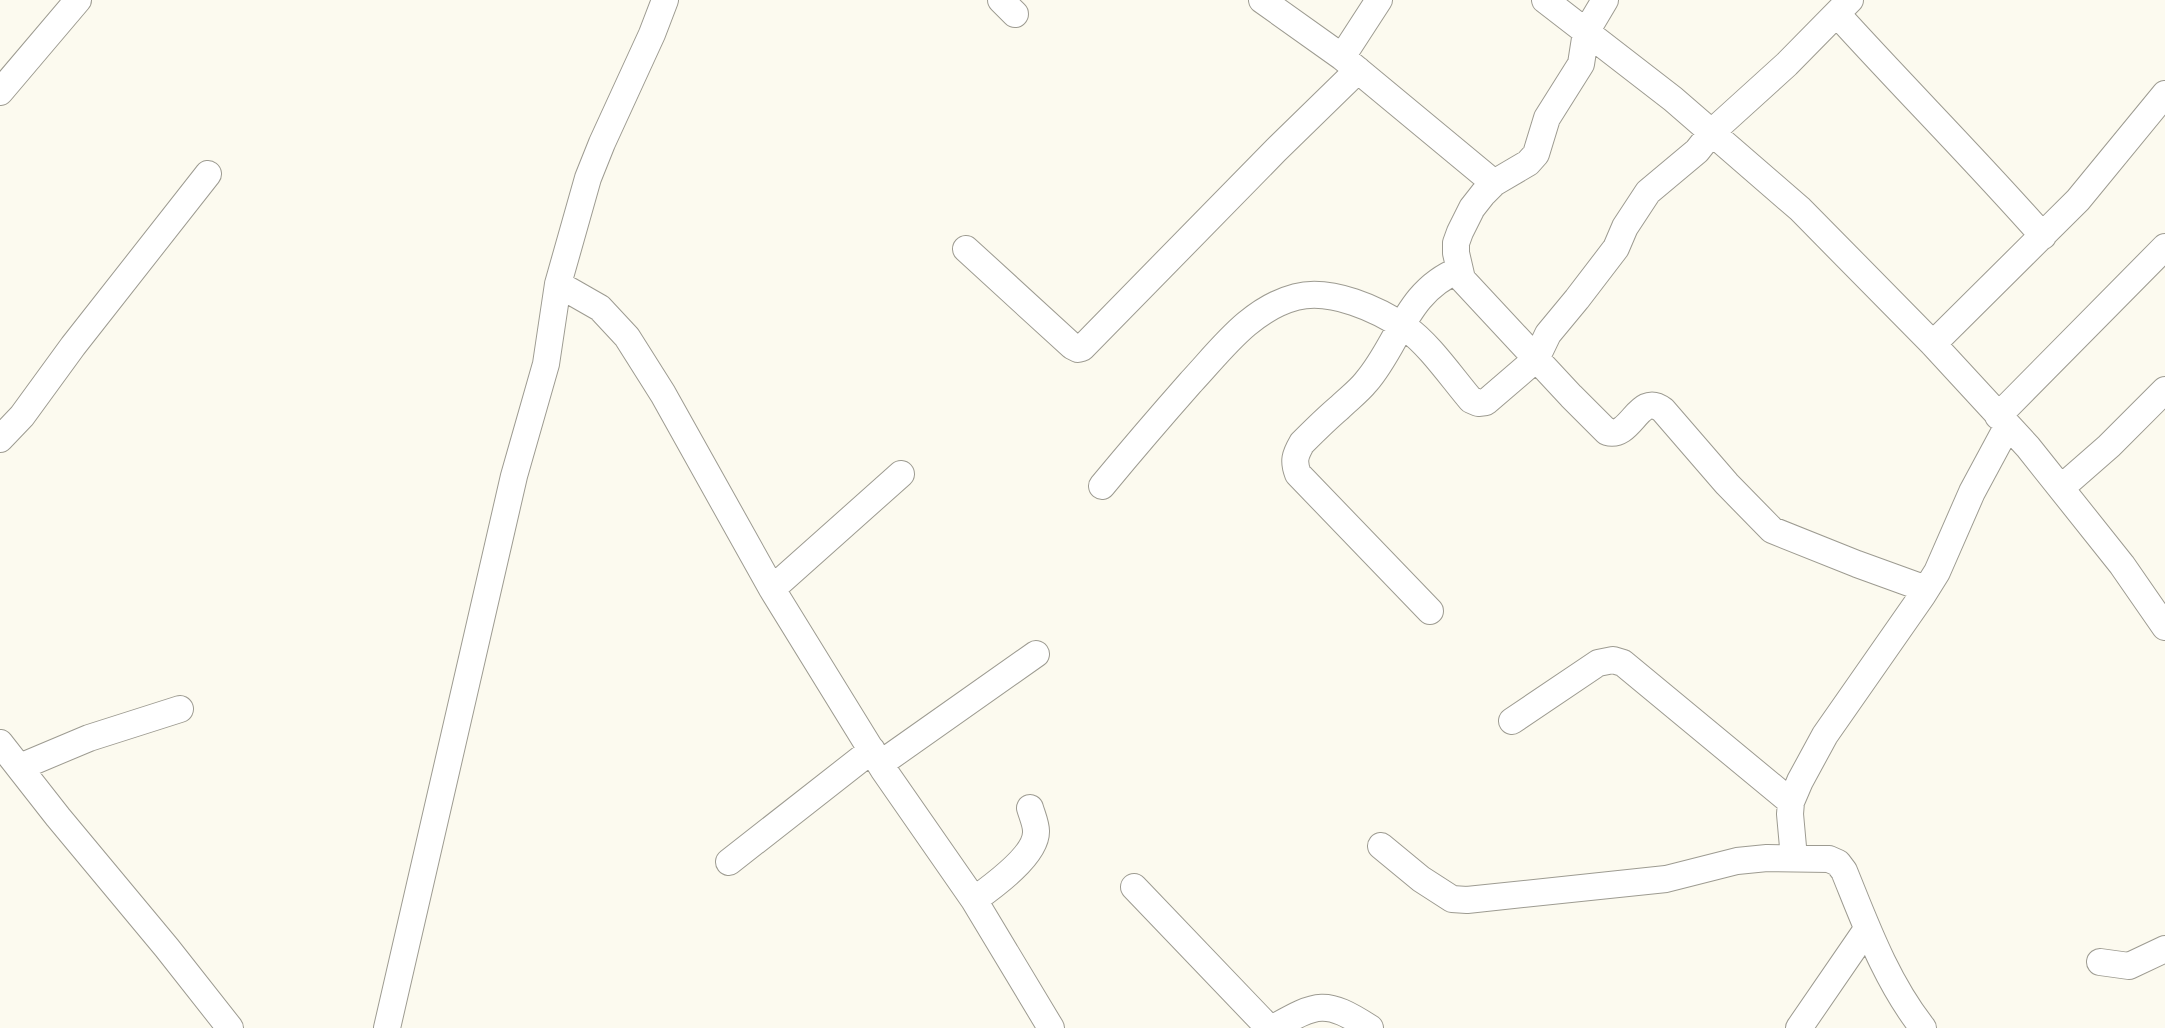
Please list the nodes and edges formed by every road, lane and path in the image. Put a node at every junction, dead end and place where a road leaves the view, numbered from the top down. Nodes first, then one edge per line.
1 (78, 0) edge
2 (665, 0) edge
3 (1262, 0) edge
4 (1379, 0) edge
5 (1545, 0) edge
6 (1605, 0) edge
7 (1844, 7) edge
8 (1586, 32) junction
9 (1350, 63) junction
10 (0, 92) edge
11 (2165, 94) edge
12 (1712, 132) junction
13 (208, 174) dead end
14 (1494, 183) junction
15 (2043, 236) junction
16 (2165, 247) edge
17 (966, 249) dead end
18 (1459, 270) junction
19 (558, 284) junction
20 (1400, 325) junction
21 (1933, 344) junction
22 (1536, 359) junction
23 (2165, 390) edge
24 (2003, 421) junction
25 (0, 439) edge
26 (902, 474) dead end
27 (1102, 486) dead end
28 (2061, 488) junction
29 (772, 589) junction
30 (1926, 589) junction
31 (1430, 611) dead end
32 (2165, 627) edge
33 (1036, 654) dead end
34 (180, 709) dead end
35 (1512, 721) dead end
36 (0, 743) edge
37 (876, 757) junction
38 (20, 767) junction
39 (1791, 802) junction
40 (1030, 808) dead end
41 (1381, 846) dead end
42 (1794, 858) junction
43 (729, 862) dead end
44 (1134, 887) dead end
45 (974, 900) junction
46 (1867, 929) junction
47 (2165, 949) edge
48 (2100, 962) dead end
49 (230, 1028) edge
50 (387, 1028) edge
51 (1051, 1028) edge
52 (1271, 1028) edge
53 (1370, 1028) edge
54 (1799, 1028) edge
55 (1923, 1028) edge

1 - 10 street
2 - 19 street
3 - 9 street
4 - 9 street
5 - 8 street
6 - 8 street
7 - 12 street
7 - 15 street
8 - 12 street
8 - 14 street
9 - 14 street
9 - 17 street
11 - 15 street
12 - 21 street
12 - 22 street
13 - 25 street
14 - 18 street
15 - 21 street
16 - 24 street
18 - 20 street
18 - 22 street
19 - 29 street
19 - 50 street
20 - 22 street
20 - 27 street
20 - 31 street
21 - 24 street
22 - 30 street
23 - 28 street
24 - 28 street
24 - 30 street
26 - 29 street
28 - 32 street
29 - 37 street
30 - 39 street
33 - 37 street
34 - 38 street
35 - 39 street
36 - 38 street
37 - 43 street
37 - 45 street
38 - 49 street
39 - 42 street
40 - 45 street
41 - 42 street
42 - 46 street
44 - 52 street
45 - 51 street
46 - 54 street
46 - 55 street
47 - 48 street
52 - 53 street

